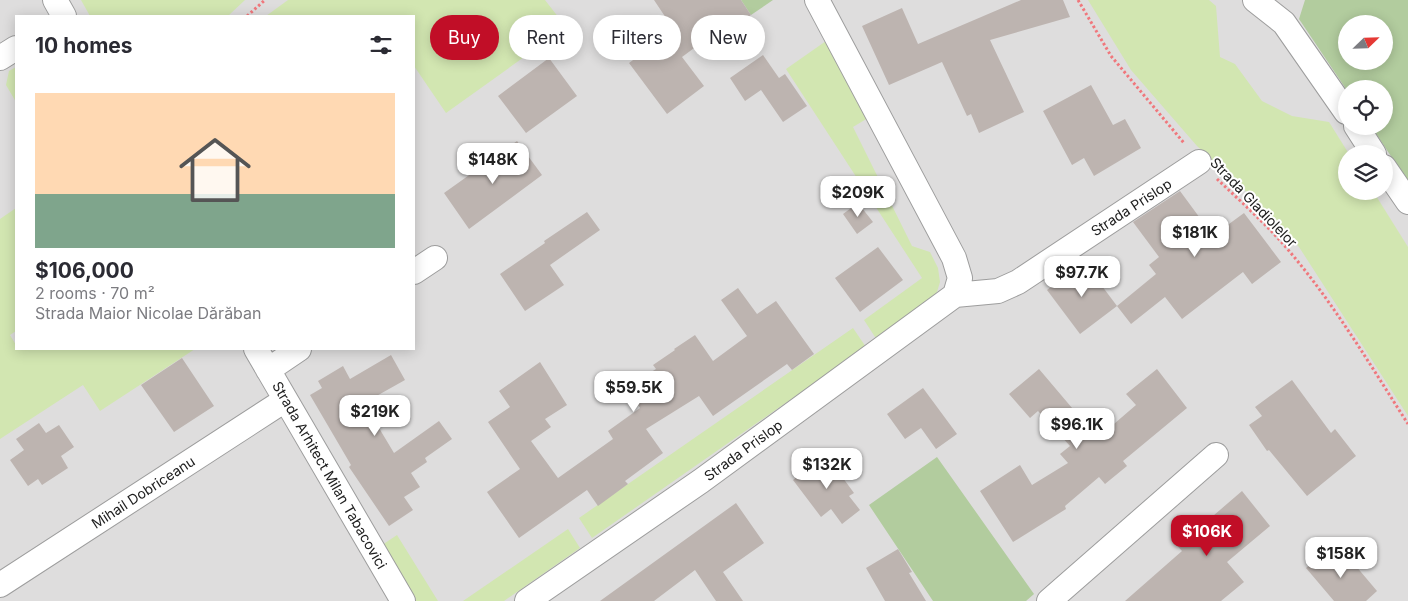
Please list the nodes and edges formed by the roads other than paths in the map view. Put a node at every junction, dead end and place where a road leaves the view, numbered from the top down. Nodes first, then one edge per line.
1 (55, 0) edge
2 (817, 0) edge
3 (1255, 0) edge
4 (63, 15) edge
5 (15, 49) edge
6 (0, 58) edge
7 (1338, 101) edge
8 (1199, 162) road end
9 (1393, 181) edge
10 (1408, 202) edge
11 (435, 258) dead end
12 (415, 271) edge
13 (955, 295) junction
14 (257, 350) edge
15 (298, 350) edge
16 (268, 370) junction
17 (285, 400) junction
18 (1216, 455) dead end
19 (0, 585) edge
20 (404, 601) edge
21 (527, 601) edge
22 (1049, 601) edge

1 - 4 street
2 - 13 street
3 - 7 street
5 - 6 street
8 - 13 street, Strada Prislop
9 - 10 street
11 - 12 street
13 - 21 street, Strada Prislop
14 - 16 street, Strada Arhitect Milan Tabacovici
15 - 16 street
16 - 17 street, Strada Arhitect Milan Tabacovici
17 - 19 street, Mihail Dobriceanu
17 - 20 street, Strada Arhitect Milan Tabacovici
18 - 22 street

